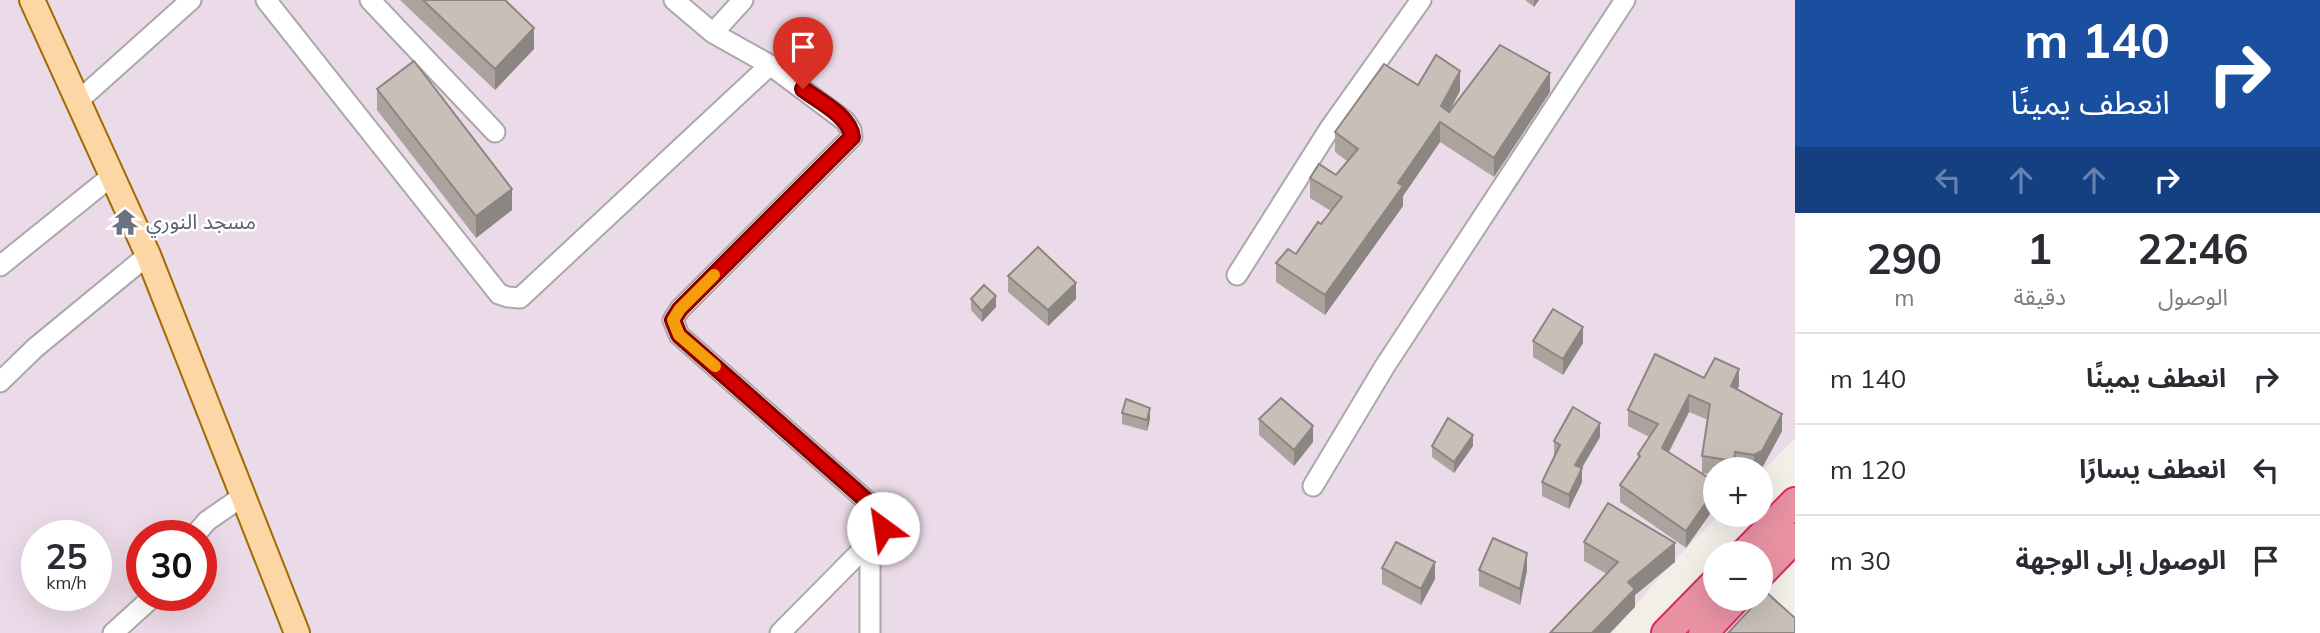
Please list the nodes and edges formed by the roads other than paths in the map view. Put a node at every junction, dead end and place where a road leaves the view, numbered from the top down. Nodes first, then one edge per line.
1 (32, 0) edge
2 (191, 0) edge
3 (266, 0) edge
4 (370, 0) edge
5 (674, 0) edge
6 (743, 0) edge
7 (1421, 0) edge
8 (1625, 0) edge
9 (713, 33) junction
10 (770, 65) junction
11 (77, 102) junction
12 (495, 132) dead end
13 (113, 175) junction
14 (148, 255) junction
15 (0, 266) edge
16 (1237, 275) dead end
17 (0, 382) edge
18 (1312, 486) dead end
19 (243, 496) junction
20 (1795, 502) edge
21 (207, 520) edge
22 (1795, 538) edge
23 (1757, 541) edge
24 (868, 544) junction
25 (1773, 561) edge
26 (1703, 595) edge
27 (137, 611) edge
28 (1724, 611) edge
29 (296, 632) edge
30 (113, 633) edge
31 (780, 633) edge
32 (870, 633) edge
33 (1666, 633) edge
34 (1703, 633) edge

1 - 11 main road
2 - 11 street
3 - 10 street
4 - 12 street
5 - 9 street
6 - 9 street
7 - 16 street
8 - 18 street
9 - 10 street
10 - 24 street
11 - 13 main road
13 - 14 main road
13 - 15 street
14 - 17 street
14 - 19 main road
19 - 21 street
19 - 29 main road
20 - 23 highway
22 - 25 highway
24 - 31 street
24 - 32 street
26 - 33 highway
27 - 30 street
28 - 34 highway

